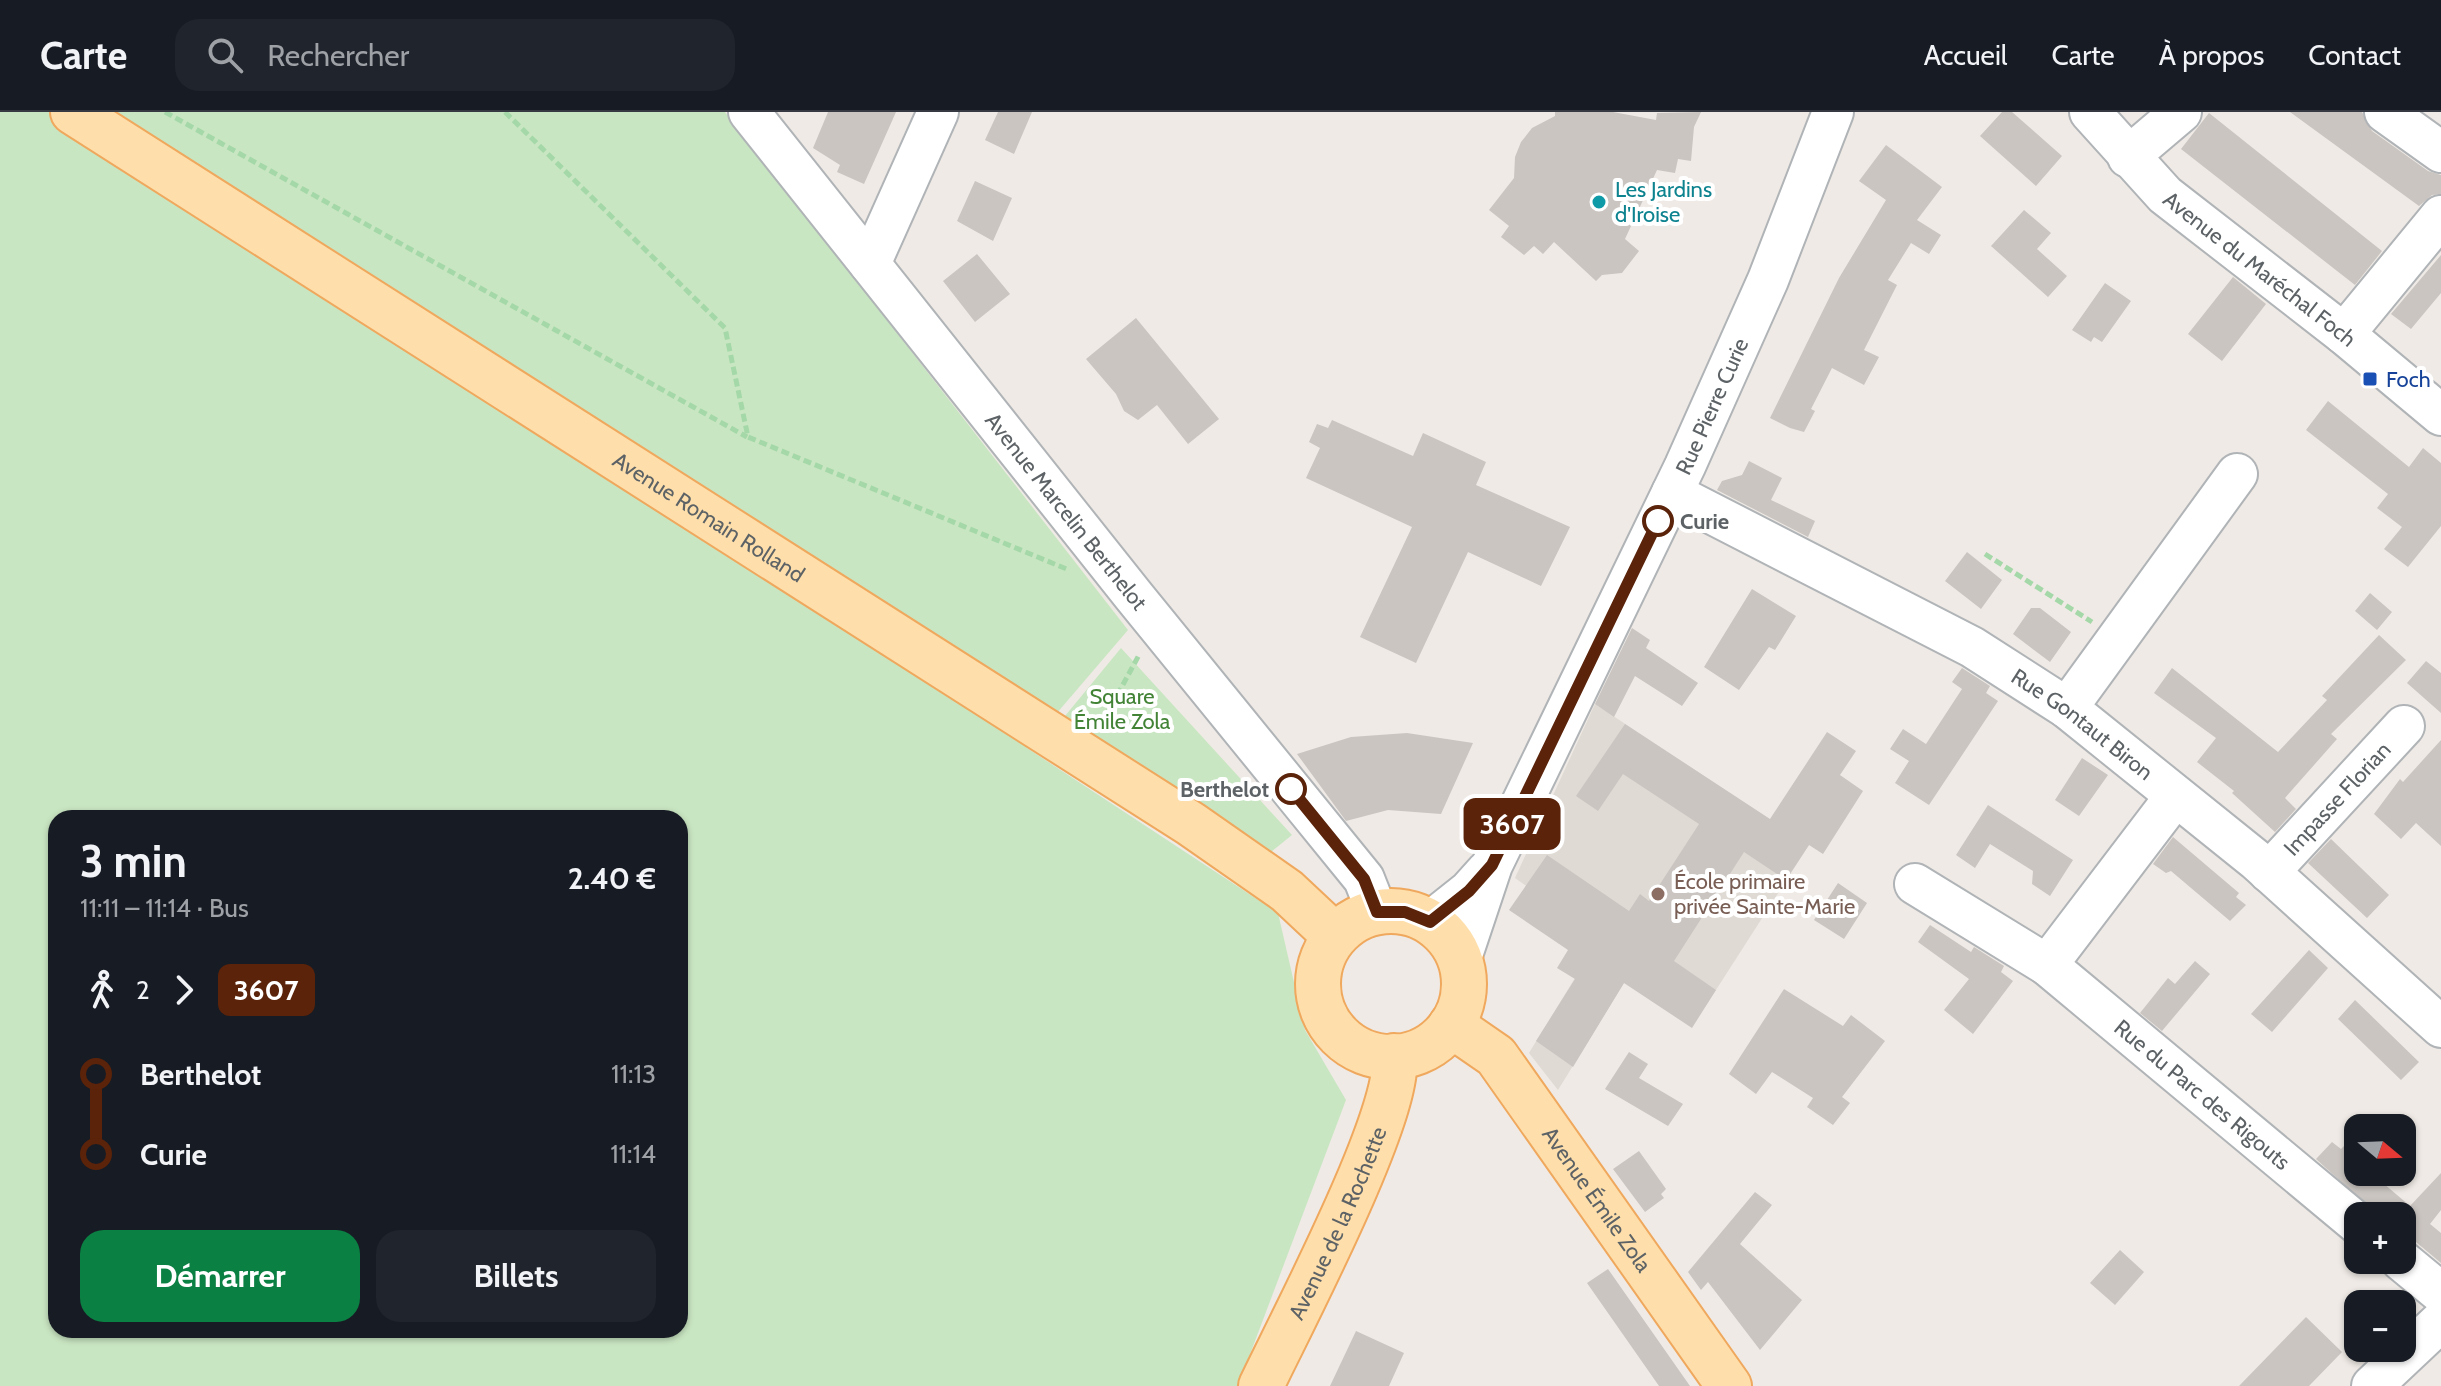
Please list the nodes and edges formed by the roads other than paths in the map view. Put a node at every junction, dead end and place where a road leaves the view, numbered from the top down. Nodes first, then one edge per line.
1 (73, 112) edge
2 (749, 112) edge
3 (938, 112) edge
4 (1833, 112) edge
5 (2090, 112) edge
6 (2181, 112) edge
7 (2385, 112) edge
8 (2441, 152) edge
9 (2128, 157) junction
10 (2441, 216) edge
11 (870, 264) junction
12 (2344, 334) junction
13 (2441, 415) edge
14 (2237, 474) dead end
15 (1672, 493) junction
16 (2067, 708) junction
17 (2404, 726) dead end
18 (2168, 806) dead end
19 (1492, 865) junction
20 (2269, 872) junction
21 (1915, 884) dead end
22 (1377, 912) junction
23 (1430, 922) junction
24 (1335, 936) junction
25 (1460, 961) junction
26 (2047, 965) junction
27 (1451, 1025) junction
28 (2441, 1027) edge
29 (1394, 1056) junction
30 (2344, 1212) edge
31 (2416, 1272) edge
32 (2441, 1293) edge
33 (2441, 1321) edge
34 (1261, 1386) edge
35 (1729, 1386) edge
36 (2372, 1386) edge

1 - 24 main road, Avenue Romain Rolland
2 - 11 street, Avenue Marcelin Berthelot
3 - 11 street
4 - 15 street, Rue Pierre Curie
5 - 9 street, Avenue du Maréchal Foch
6 - 9 street
7 - 8 street
9 - 12 street, Avenue du Maréchal Foch
10 - 12 street
11 - 22 street, Avenue Marcelin Berthelot
12 - 13 street, Avenue du Maréchal Foch
14 - 16 street
15 - 16 street, Rue Gontaut Biron
15 - 19 street, Rue Pierre Curie
16 - 20 street, Rue Gontaut Biron
17 - 20 street, Impasse Florian
18 - 26 street
19 - 23 street, Rue Pierre Curie
19 - 25 street, Rue Pierre Curie
20 - 28 street, Rue Gontaut Biron
21 - 26 street, Rue du Parc des Rigouts
22 - 23 main road
22 - 24 main road
23 - 25 main road
24 - 29 main road
25 - 27 main road
26 - 30 street, Rue du Parc des Rigouts
27 - 29 main road
27 - 35 main road, Avenue Émile Zola
29 - 34 main road, Avenue de la Rochette
31 - 32 street
33 - 36 street

